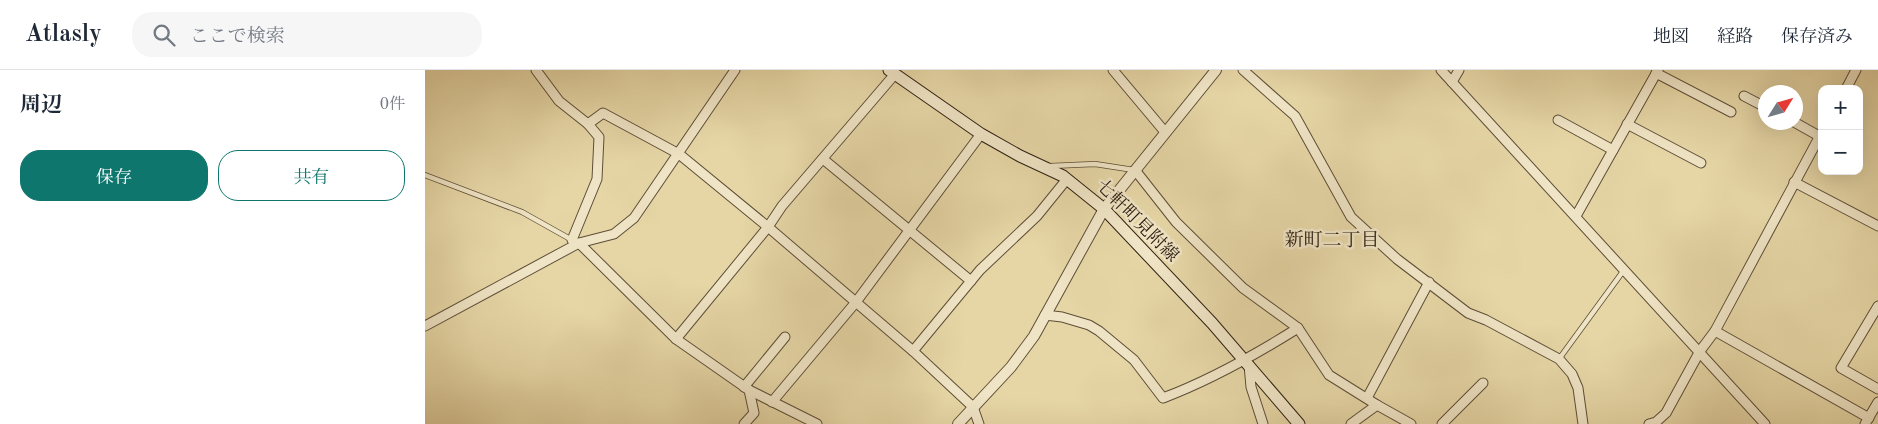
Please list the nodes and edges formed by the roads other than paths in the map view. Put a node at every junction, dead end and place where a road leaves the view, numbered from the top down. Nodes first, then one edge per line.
1 (537, 70) edge
2 (735, 70) edge
3 (1113, 70) edge
4 (1216, 70) edge
5 (1243, 70) edge
6 (1441, 70) edge
7 (1459, 70) edge
8 (1856, 70) edge
9 (1657, 71) edge
10 (892, 72) edge
11 (1452, 82) junction
12 (1848, 85) edge
13 (1744, 96) dead end
14 (1758, 103) edge
15 (1731, 112) dead end
16 (1558, 120) dead end
17 (587, 124) junction
18 (1627, 124) junction
19 (1803, 126) edge
20 (1165, 132) junction
21 (1818, 133) edge
22 (981, 134) junction
23 (1818, 139) edge
24 (1613, 150) junction
25 (679, 154) junction
26 (823, 158) junction
27 (1701, 163) dead end
28 (1043, 166) junction
29 (1135, 170) junction
30 (425, 175) edge
31 (1067, 179) junction
32 (1794, 182) junction
33 (1105, 209) junction
34 (1576, 216) junction
35 (1878, 226) edge
36 (768, 227) junction
37 (909, 230) junction
38 (575, 242) junction
39 (1624, 269) junction
40 (971, 281) junction
41 (1429, 282) junction
42 (856, 302) junction
43 (1878, 306) edge
44 (1045, 315) junction
45 (425, 326) edge
46 (1298, 328) junction
47 (1715, 331) junction
48 (785, 337) dead end
49 (676, 339) junction
50 (913, 351) junction
51 (1700, 352) junction
52 (1559, 359) junction
53 (1247, 363) junction
54 (1483, 383) dead end
55 (747, 389) junction
56 (1878, 389) edge
57 (1367, 398) junction
58 (772, 402) junction
59 (1878, 402) edge
60 (1377, 405) junction
61 (973, 407) junction
62 (1867, 421) edge
63 (744, 424) edge
64 (817, 424) edge
65 (958, 424) edge
66 (979, 424) edge
67 (1263, 424) edge
68 (1299, 424) edge
69 (1351, 424) edge
70 (1411, 424) edge
71 (1442, 424) edge
72 (1583, 424) edge
73 (1649, 424) edge
74 (1765, 424) edge

1 - 17 street
2 - 25 street
3 - 20 street
4 - 20 street
5 - 41 street
6 - 11 street
7 - 11 street
8 - 12 street
9 - 15 street
9 - 18 street
10 - 22 main road, 七軒町見附線
10 - 26 street
11 - 34 street
13 - 14 street
16 - 24 street
17 - 25 street
17 - 38 street
18 - 24 street
18 - 27 street
19 - 21 street
20 - 29 street
22 - 28 main road, 七軒町見附線
22 - 37 street
23 - 32 street
24 - 34 street
25 - 36 street
25 - 38 street
26 - 36 street
26 - 37 street
28 - 29 lane
28 - 31 main road, 七軒町見附線
29 - 33 street
29 - 46 street
30 - 38 lane
31 - 33 main road, 七軒町見附線
31 - 40 street
32 - 35 street
32 - 47 street
33 - 44 street
33 - 53 main road, 七軒町見附線
34 - 39 street
36 - 42 street
36 - 49 street
37 - 40 street
37 - 42 street
38 - 45 street
38 - 49 street
39 - 51 street
39 - 52 lane
40 - 50 street
41 - 52 street
41 - 57 street
42 - 50 street
42 - 58 street
43 - 56 street
44 - 53 street
44 - 61 street
46 - 53 street
46 - 57 street
47 - 51 street
47 - 62 street
48 - 55 street
49 - 55 street
50 - 61 street
51 - 73 street
51 - 74 street
52 - 72 street
53 - 67 street
53 - 68 main road, 七軒町見附線
54 - 71 street
55 - 58 street
55 - 63 street
57 - 60 street
58 - 64 street
59 - 62 street
60 - 69 street
60 - 70 street
61 - 65 street
61 - 66 street

